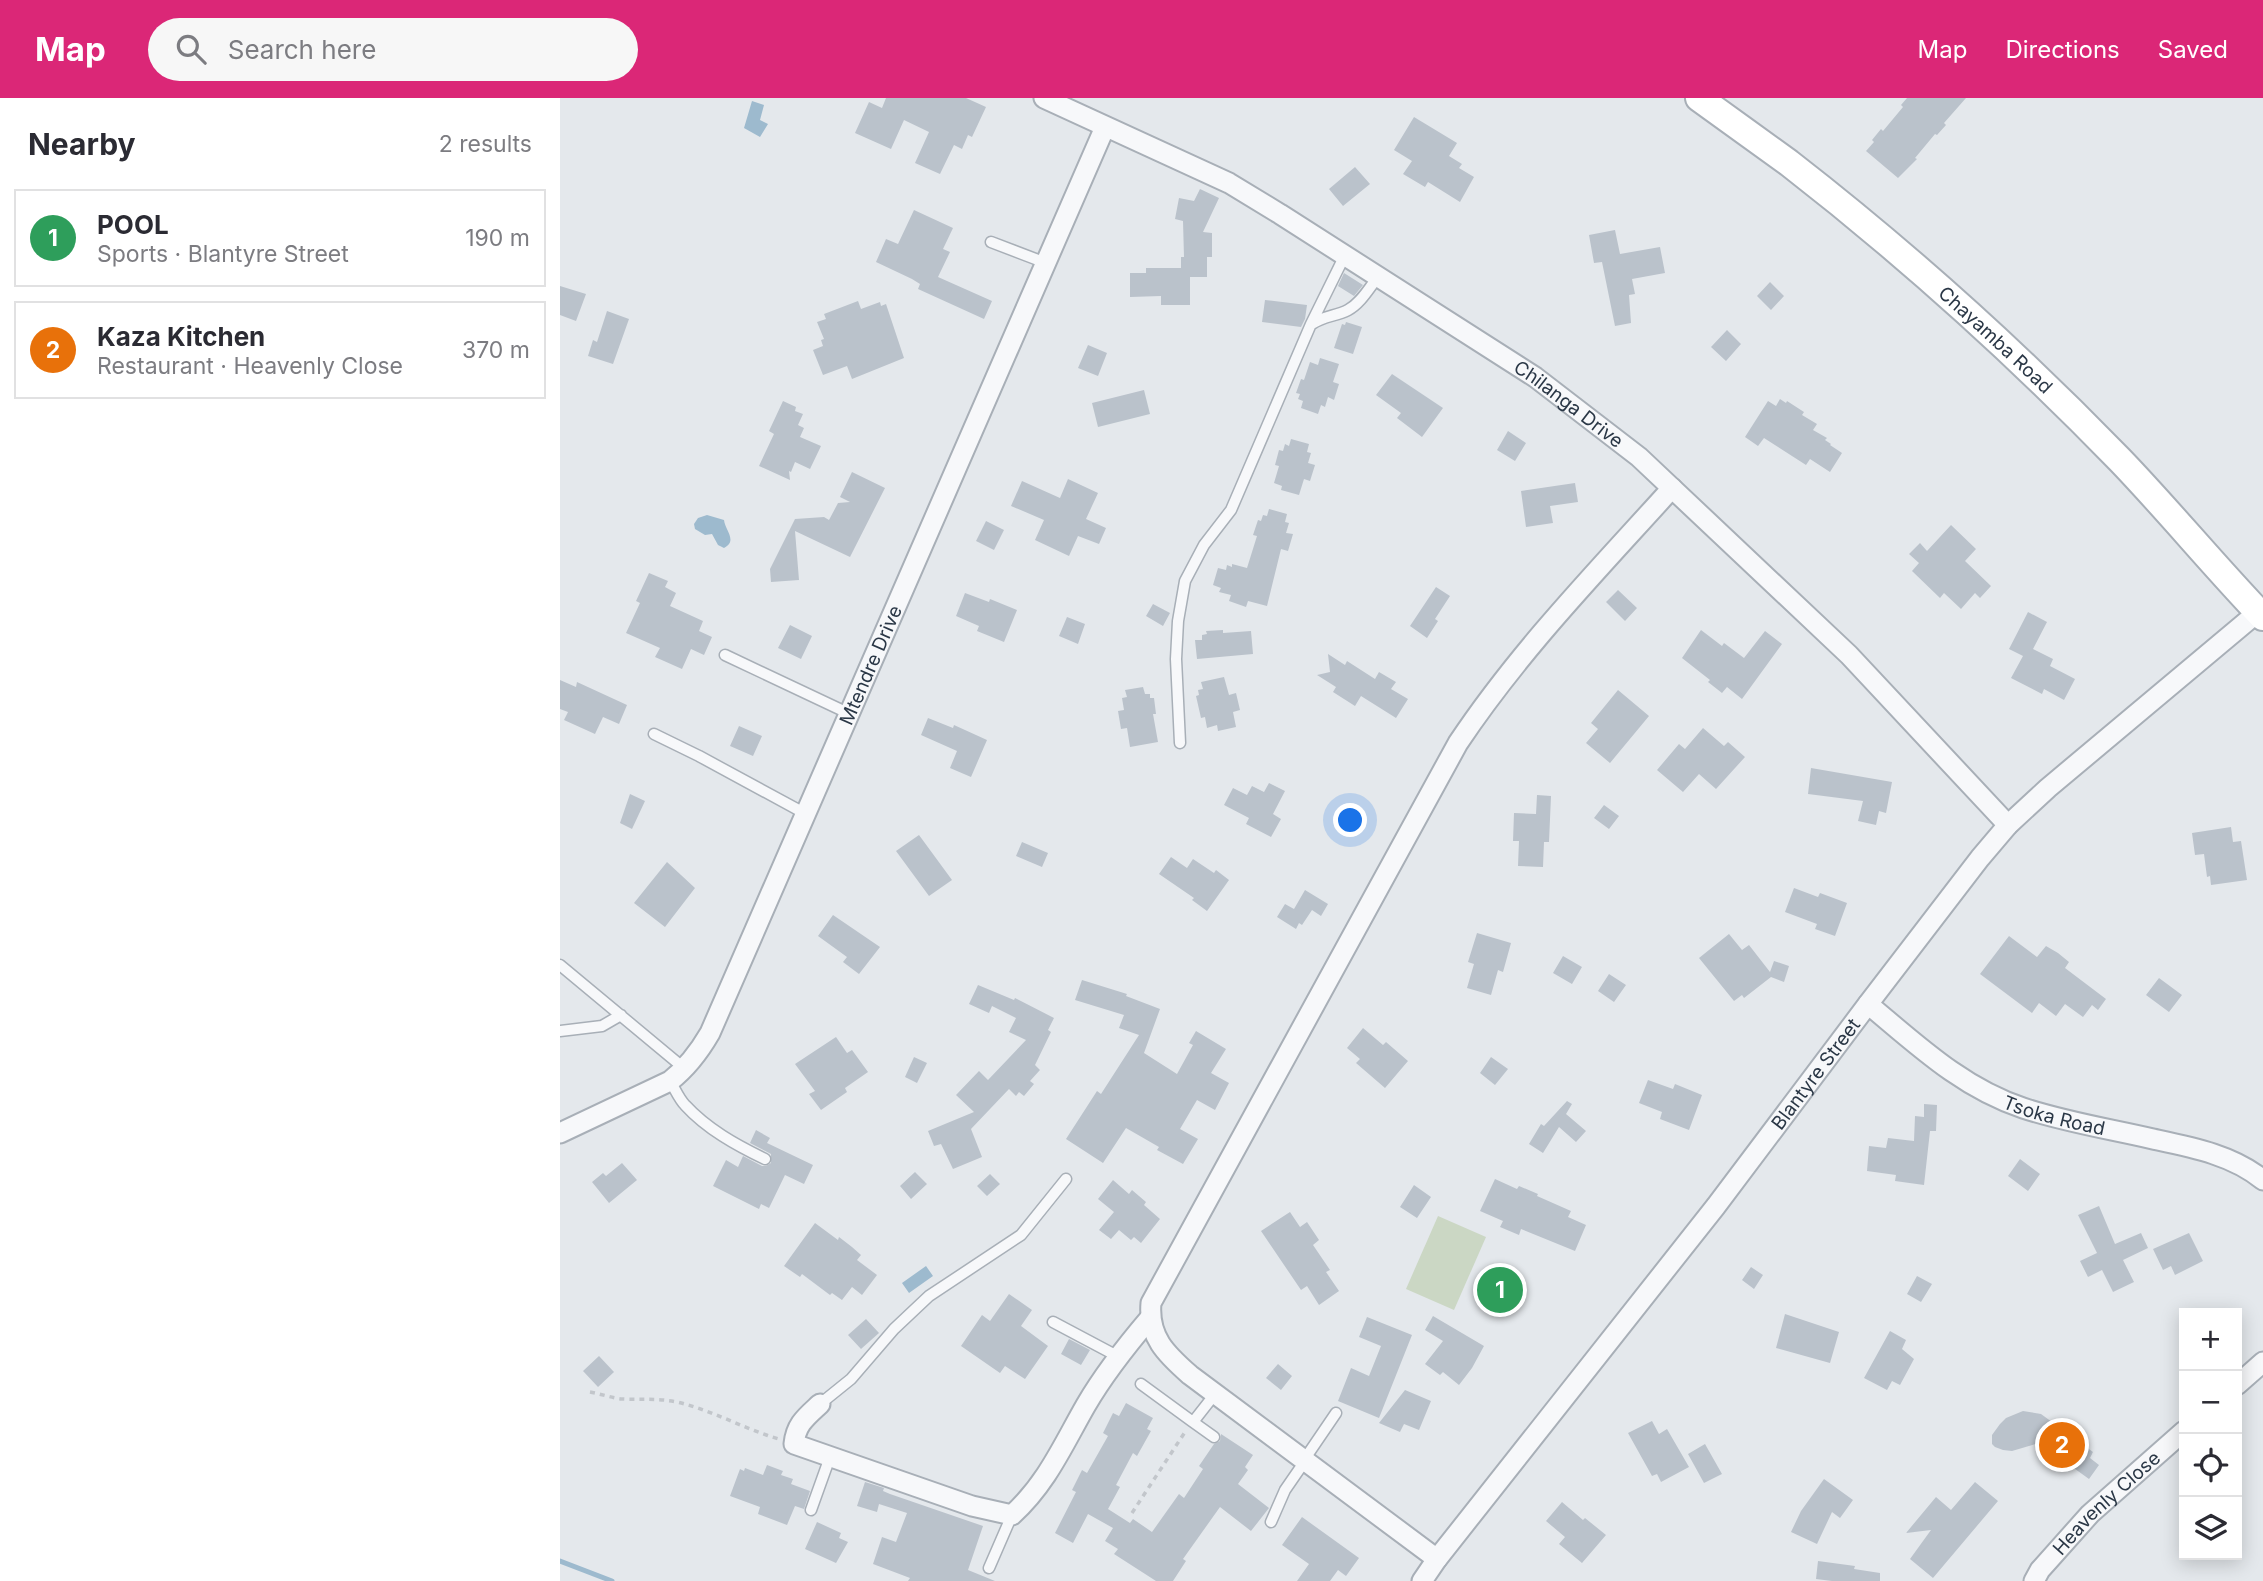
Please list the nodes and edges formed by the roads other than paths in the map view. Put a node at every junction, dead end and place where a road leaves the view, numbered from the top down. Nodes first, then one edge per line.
1 (1044, 98) edge
2 (1699, 98) edge
3 (1105, 127) junction
4 (990, 242) dead end
5 (1345, 256) junction
6 (1046, 263) junction
7 (1378, 277) junction
8 (1311, 324) junction
9 (1672, 488) junction
10 (2261, 614) edge
11 (725, 655) dead end
12 (850, 714) junction
13 (654, 734) dead end
14 (1180, 743) dead end
15 (806, 814) junction
16 (2008, 825) junction
17 (560, 965) edge
18 (1868, 1004) junction
19 (621, 1016) junction
20 (560, 1031) edge
21 (678, 1075) junction
22 (560, 1133) edge
23 (765, 1159) dead end
24 (1066, 1178) dead end
25 (2263, 1180) edge
26 (1150, 1318) junction
27 (1054, 1322) dead end
28 (1119, 1357) junction
29 (2263, 1362) edge
30 (2242, 1381) edge
31 (1141, 1384) dead end
32 (1215, 1394) junction
33 (820, 1404) joint
34 (1336, 1413) dead end
35 (1193, 1422) junction
36 (2181, 1434) edge
37 (1214, 1437) dead end
38 (830, 1457) junction
39 (1305, 1460) junction
40 (811, 1510) dead end
41 (1012, 1515) junction
42 (1271, 1522) dead end
43 (1437, 1559) junction
44 (989, 1568) dead end
45 (1422, 1581) edge
46 (2034, 1581) edge

1 - 3 street, Chilanga Drive
2 - 10 street, Chayamba Road
3 - 5 street, Chilanga Drive
3 - 6 street, Mtendre Drive
4 - 6 lane
5 - 7 street, Chilanga Drive
5 - 8 lane
6 - 12 street, Mtendre Drive
7 - 8 lane
7 - 9 street, Chilanga Drive
8 - 14 lane
9 - 16 street, Chilanga Drive
9 - 26 street
10 - 16 street, Blantyre Street
11 - 12 lane
12 - 15 street, Mtendre Drive
13 - 15 lane
15 - 21 street, Mtendre Drive
16 - 18 street, Blantyre Street
17 - 19 lane
18 - 25 street, Tsoka Road
18 - 43 street, Blantyre Street
19 - 20 lane
19 - 21 lane
21 - 22 street, Mtendre Drive
21 - 23 lane
24 - 33 lane
26 - 28 street
26 - 32 street
27 - 28 lane
28 - 41 street
29 - 30 street
31 - 35 lane
32 - 35 lane
32 - 39 street
33 - 38 street
34 - 39 lane
35 - 37 lane
36 - 46 street, Heavenly Close
38 - 40 lane
38 - 41 street
39 - 42 lane
39 - 43 street
41 - 44 lane
43 - 45 street, Blantyre Street

